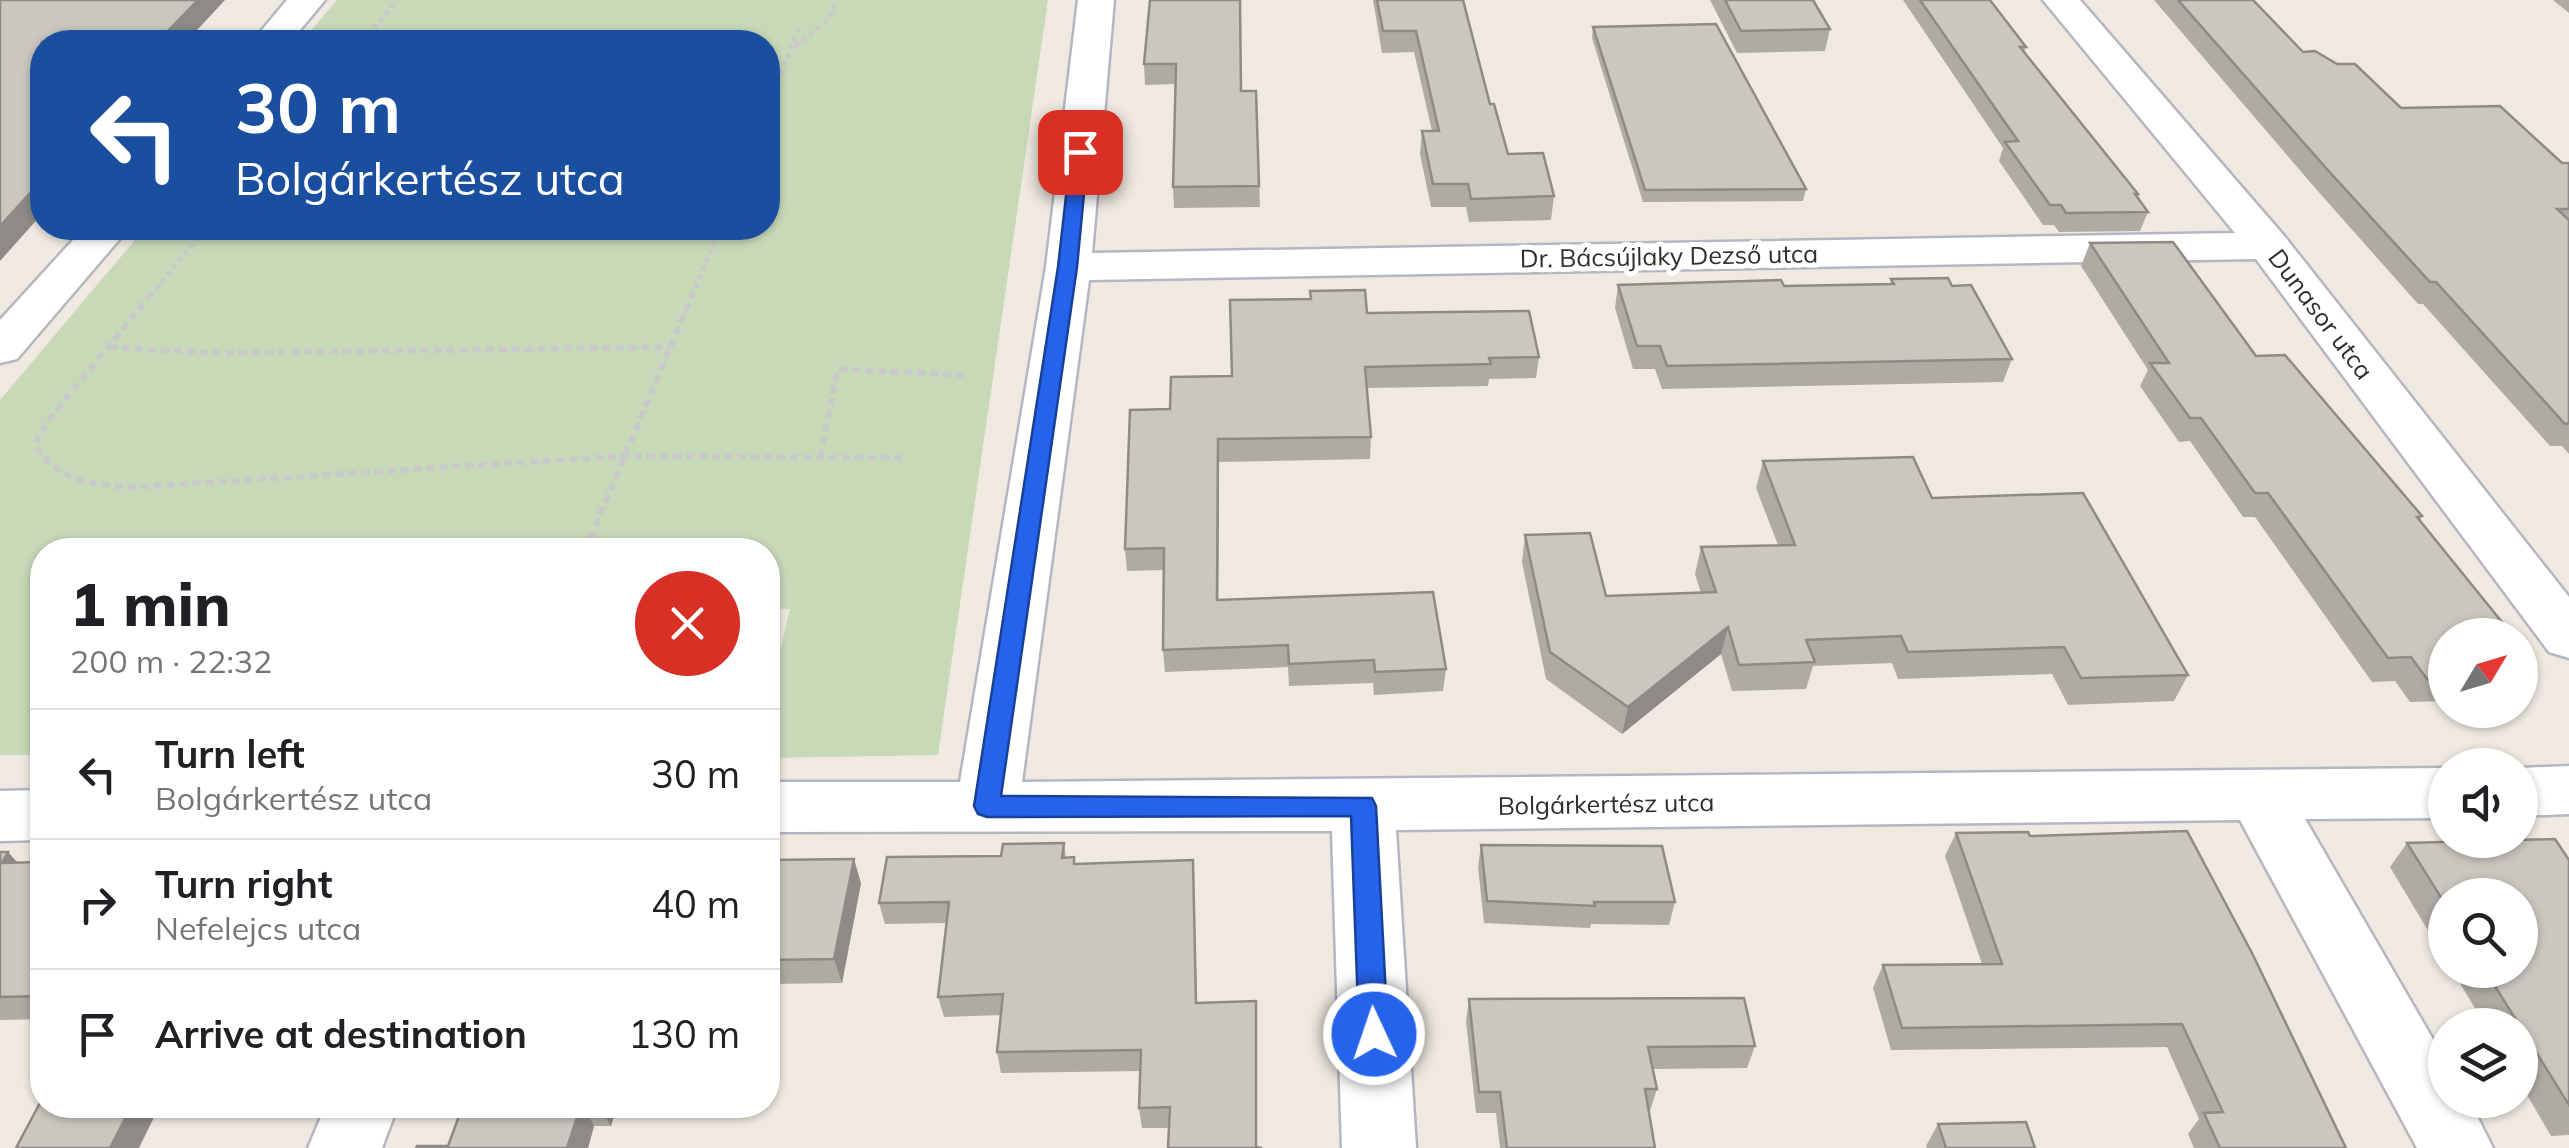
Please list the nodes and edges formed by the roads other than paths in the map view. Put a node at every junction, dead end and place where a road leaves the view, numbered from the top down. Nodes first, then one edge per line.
1 (307, 0) edge
2 (1096, 0) edge
3 (2061, 0) edge
4 (281, 30) edge
5 (96, 240) edge
6 (2269, 246) junction
7 (1068, 267) junction
8 (0, 349) edge
9 (2569, 638) edge
10 (2569, 790) edge
11 (2538, 791) edge
12 (2428, 794) edge
13 (2260, 798) junction
14 (987, 806) junction
15 (1363, 806) junction
16 (780, 807) edge
17 (0, 816) edge
18 (30, 816) edge
19 (357, 1118) edge
20 (344, 1148) edge
21 (1379, 1148) edge
22 (2456, 1148) edge

1 - 4 street
2 - 7 street
3 - 6 street, Dunasor utca
5 - 8 street
6 - 7 street, Dr. Bácsújlaky Dezső utca
6 - 9 street, Dunasor utca
7 - 14 street
10 - 11 street
12 - 13 street, Bolgárkertész utca
13 - 15 street, Bolgárkertész utca
13 - 22 street
14 - 15 street, Bolgárkertész utca
14 - 16 street, Bolgárkertész utca
15 - 21 street
17 - 18 street
19 - 20 street

